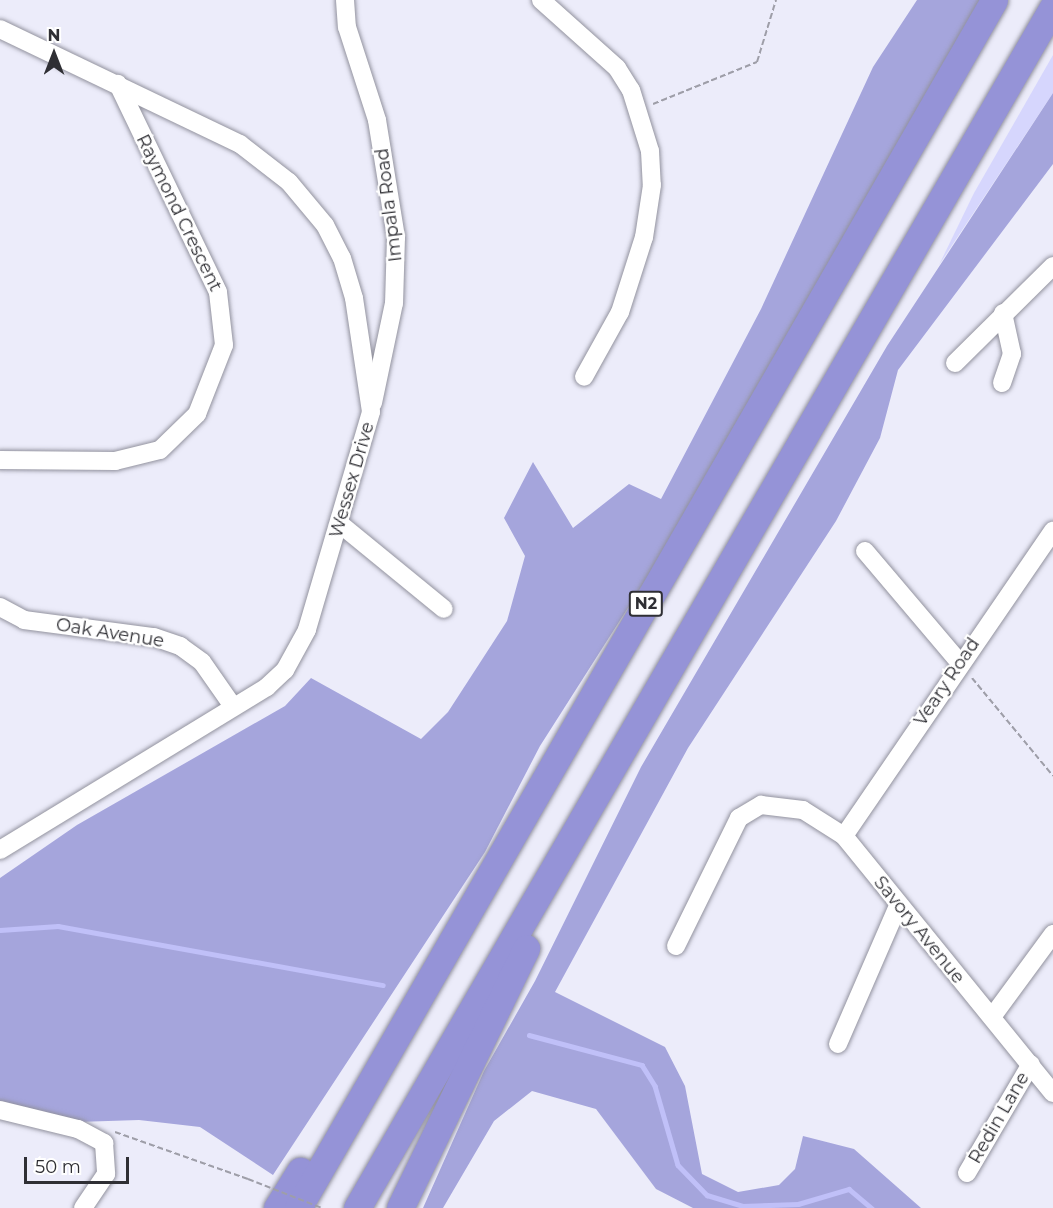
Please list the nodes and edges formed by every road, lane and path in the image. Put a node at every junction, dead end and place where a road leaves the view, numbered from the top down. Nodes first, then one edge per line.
1 (345, 0) edge
2 (541, 0) edge
3 (776, 0) edge
4 (994, 0) edge
5 (1053, 7) edge
6 (0, 29) edge
7 (118, 84) junction
8 (638, 111) junction
9 (1053, 266) edge
10 (1003, 313) junction
11 (955, 363) dead end
12 (584, 377) dead end
13 (1002, 383) dead end
14 (371, 412) junction
15 (0, 460) edge
16 (340, 524) junction
17 (1053, 531) edge
18 (865, 551) dead end
19 (0, 607) edge
20 (444, 609) dead end
21 (959, 662) junction
22 (232, 705) junction
23 (611, 768) junction
24 (549, 771) junction
25 (1053, 776) edge
26 (844, 836) junction
27 (0, 850) edge
28 (898, 906) junction
29 (1053, 935) edge
30 (676, 945) dead end
31 (992, 1017) junction
32 (838, 1044) dead end
33 (1031, 1064) junction
34 (1053, 1093) edge
35 (0, 1110) edge
36 (96, 1136) junction
37 (967, 1173) dead end
38 (82, 1208) edge
39 (277, 1208) edge
40 (298, 1208) edge
41 (322, 1208) edge
42 (357, 1208) edge
43 (400, 1208) edge

1 - 14 street, Impala Road
2 - 8 street
3 - 8 path
4 - 24 highway, N2
5 - 23 highway
6 - 7 street, Wessex Drive
7 - 14 street, Wessex Drive
7 - 15 street, Raymond Crescent
8 - 12 street
9 - 10 street
10 - 11 street
10 - 13 street
14 - 16 street, Wessex Drive
16 - 20 street
16 - 22 street, Wessex Drive
17 - 21 street, Veary Road
18 - 21 street
19 - 22 street, Oak Avenue
21 - 25 path
21 - 26 street, Veary Road
22 - 27 street, Wessex Drive
23 - 42 highway
23 - 43 highway
24 - 39 highway
24 - 40 highway, N2
26 - 28 street, Savory Avenue
26 - 30 street, Savory Avenue
28 - 31 street, Savory Avenue
28 - 32 street
29 - 31 street
31 - 33 street, Savory Avenue
33 - 34 street, Savory Avenue
33 - 37 street, Redin Lane
35 - 36 street
36 - 38 street
36 - 41 path, bridge

